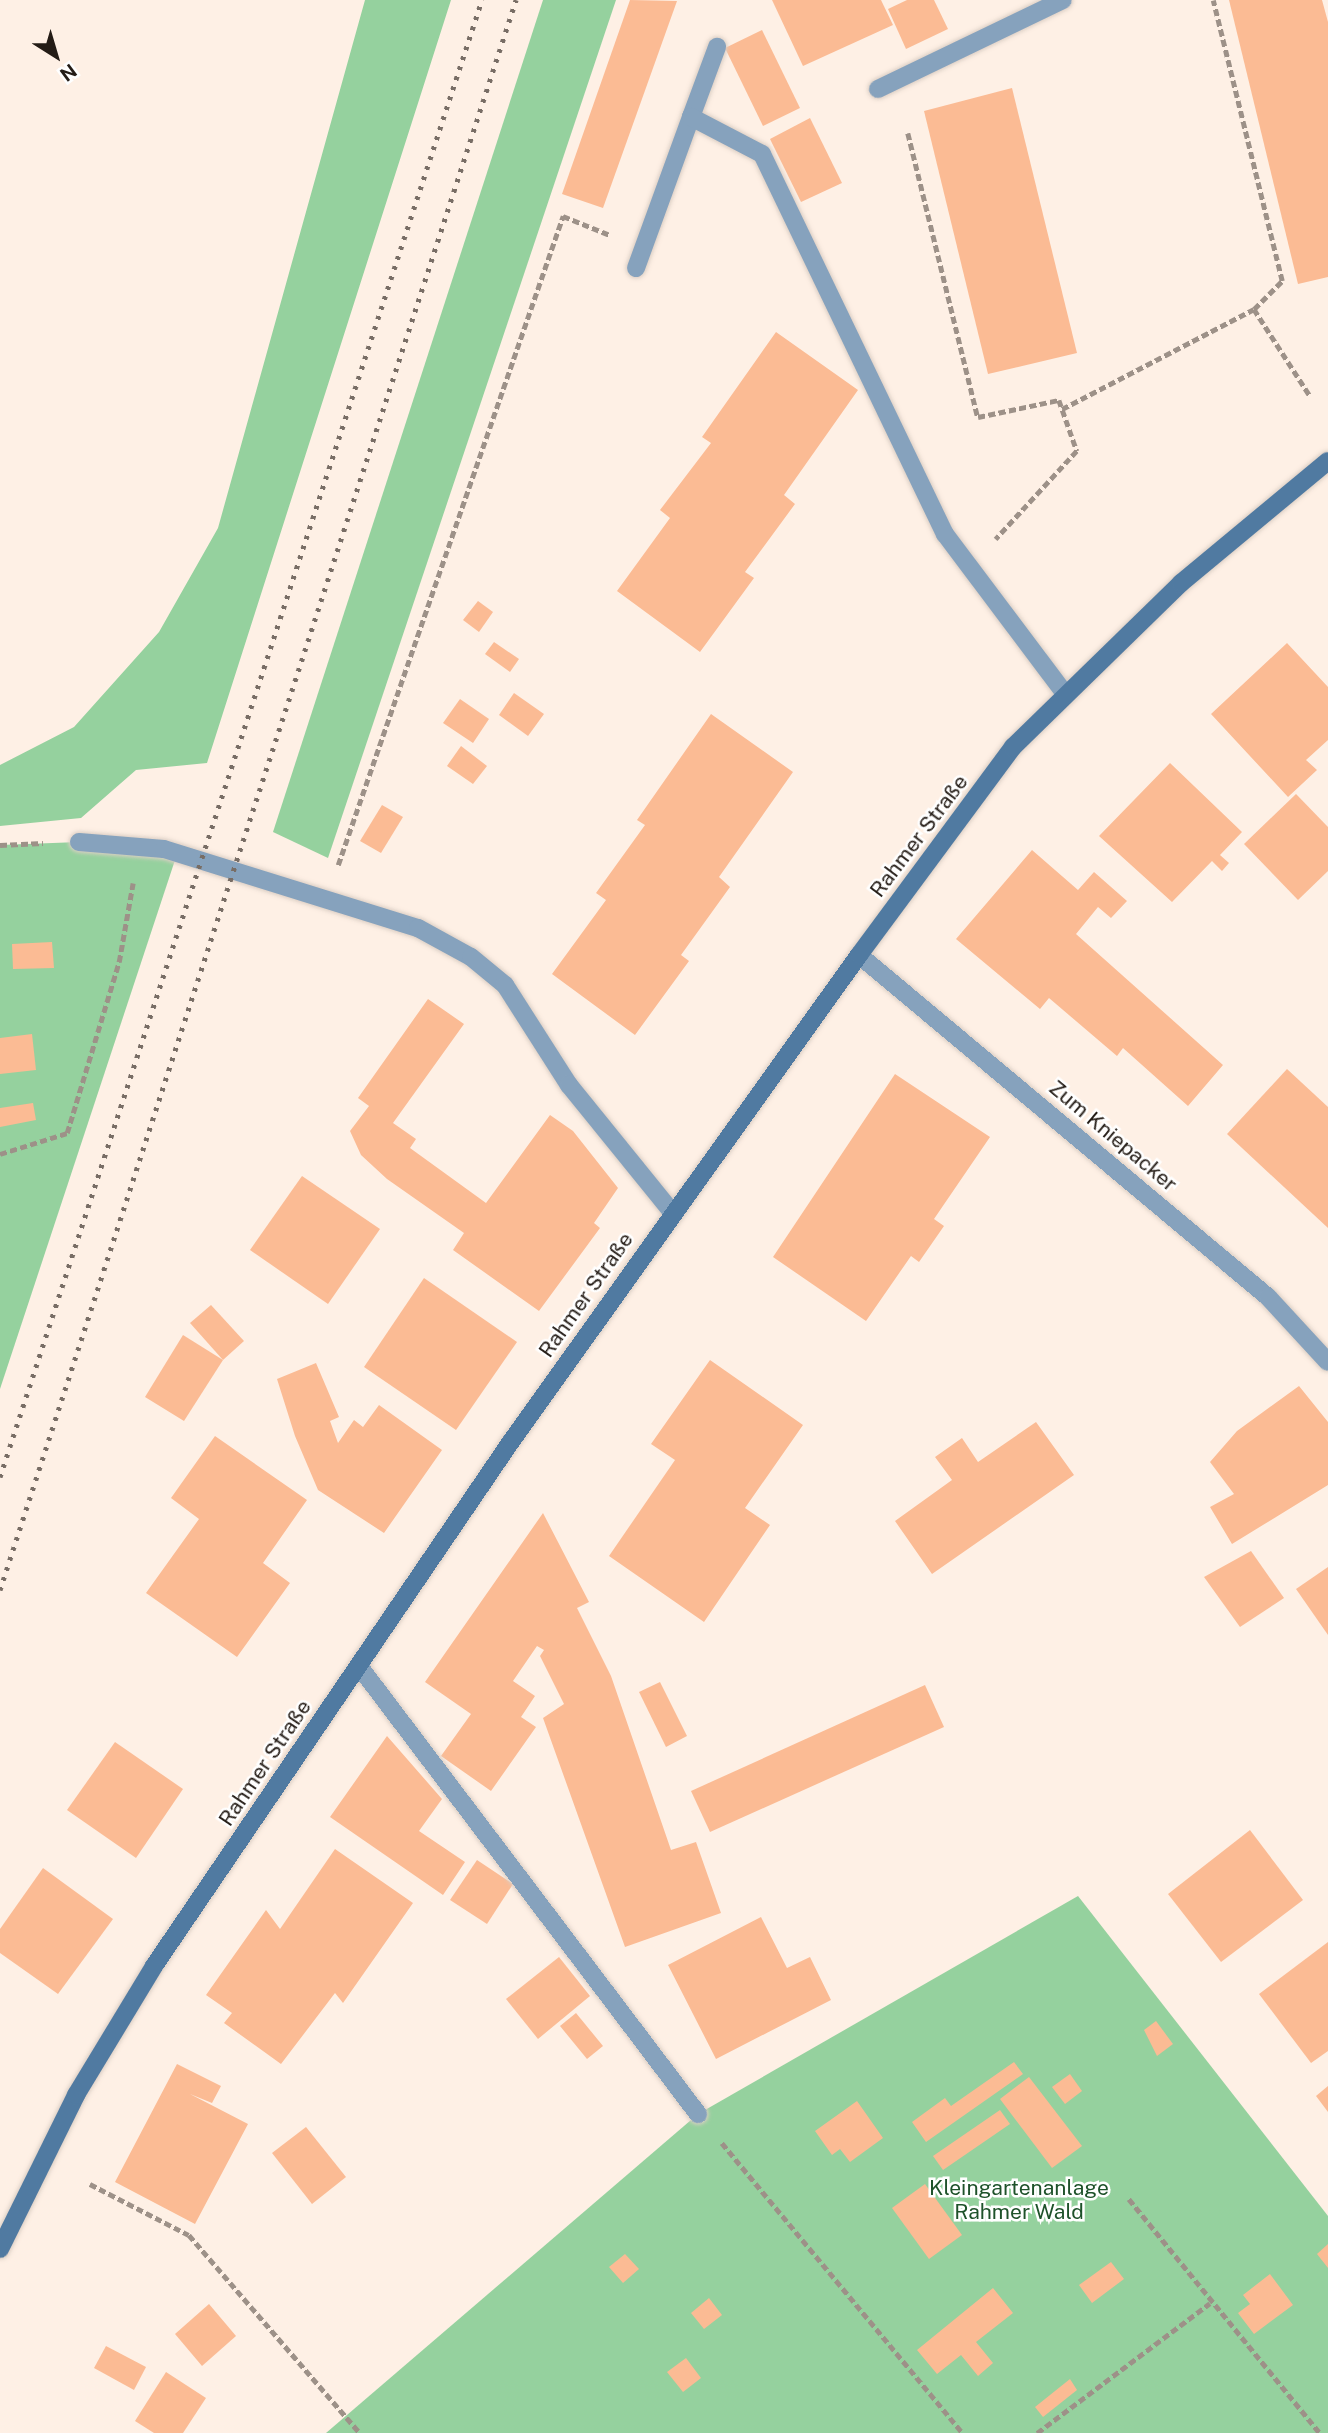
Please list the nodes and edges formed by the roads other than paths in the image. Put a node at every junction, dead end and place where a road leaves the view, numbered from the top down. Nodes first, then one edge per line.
1 (1063, 0) edge
2 (717, 47) dead end
3 (878, 89) dead end
4 (691, 117) junction
5 (636, 268) dead end
6 (1328, 461) edge
7 (1066, 695) junction
8 (79, 842) dead end
9 (859, 955) junction
10 (672, 1212) junction
11 (1328, 1362) edge
12 (359, 1666) junction
13 (698, 2114) road end
14 (0, 2249) edge

1 - 3 street
2 - 4 street
4 - 5 street
4 - 7 street
6 - 7 main road, Rahmer Straße
7 - 9 main road, Rahmer Straße
8 - 10 street
9 - 10 main road, Rahmer Straße
9 - 11 street, Zum Kniepacker
10 - 12 main road, Rahmer Straße
12 - 13 street
12 - 14 main road, Rahmer Straße

